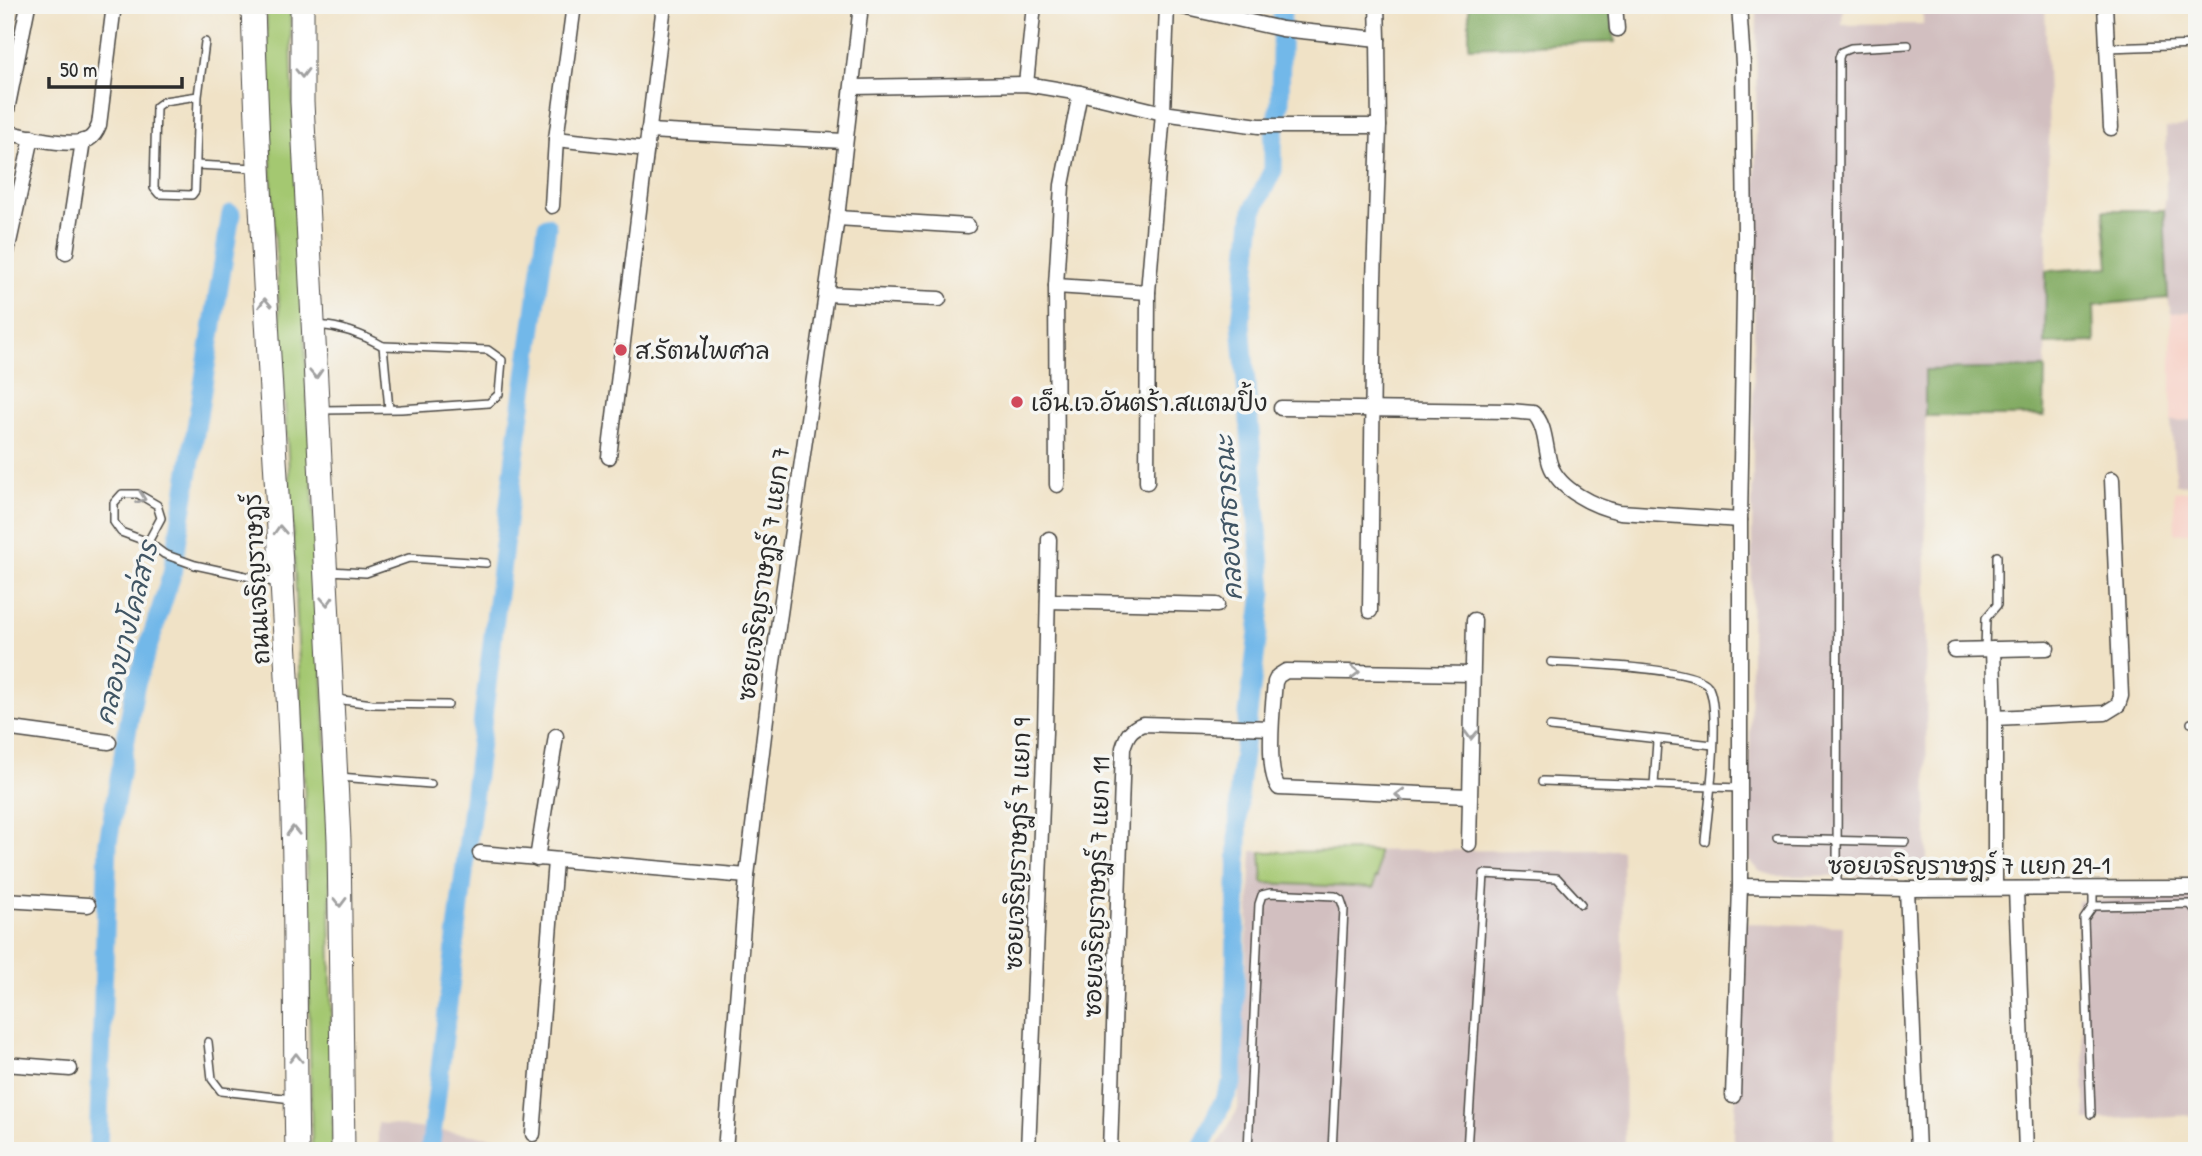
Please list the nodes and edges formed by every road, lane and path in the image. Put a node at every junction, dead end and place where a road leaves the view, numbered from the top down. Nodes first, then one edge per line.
1 (28, 5) edge
2 (114, 5) edge
3 (253, 5) edge
4 (302, 5) edge
5 (574, 5) edge
6 (664, 5) edge
7 (861, 5) edge
8 (1034, 5) edge
9 (1167, 5) edge
10 (1174, 5) edge
11 (1377, 5) edge
12 (1615, 5) edge
13 (1740, 5) edge
14 (2105, 5) edge
15 (1617, 29) dead end
16 (1378, 39) junction
17 (205, 42) dead end
18 (1908, 45) dead end
19 (2197, 45) edge
20 (2107, 48) junction
21 (1026, 84) junction
22 (853, 87) junction
23 (1080, 93) junction
24 (198, 96) junction
25 (1163, 113) junction
26 (5, 120) edge
27 (1379, 126) junction
28 (2111, 128) dead end
29 (648, 131) junction
30 (5, 132) edge
31 (32, 137) junction
32 (556, 139) junction
33 (83, 141) junction
34 (844, 141) junction
35 (647, 149) junction
36 (197, 165) junction
37 (259, 168) junction
38 (552, 206) dead end
39 (836, 218) junction
40 (968, 226) dead end
41 (66, 252) dead end
42 (5, 261) edge
43 (1056, 286) junction
44 (1148, 292) junction
45 (826, 294) junction
46 (939, 299) dead end
47 (314, 324) junction
48 (383, 346) junction
49 (1281, 408) dead end
50 (1374, 408) junction
51 (389, 409) junction
52 (317, 410) junction
53 (609, 457) dead end
54 (2112, 479) dead end
55 (1147, 482) dead end
56 (1057, 485) dead end
57 (1740, 520) junction
58 (1049, 539) dead end
59 (148, 542) junction
60 (1997, 556) dead end
61 (486, 563) dead end
62 (325, 570) junction
63 (282, 583) junction
64 (1048, 601) junction
65 (1217, 605) dead end
66 (1370, 611) dead end
67 (1474, 620) dead end
68 (2047, 648) dead end
69 (1989, 649) junction
70 (1954, 650) dead end
71 (1551, 662) dead end
72 (1472, 674) junction
73 (332, 698) junction
74 (448, 705) dead end
75 (1996, 718) junction
76 (1550, 727) dead end
77 (5, 728) edge
78 (1266, 728) junction
79 (556, 736) dead end
80 (1657, 741) junction
81 (109, 742) dead end
82 (1713, 745) junction
83 (335, 776) junction
84 (1543, 781) dead end
85 (431, 784) dead end
86 (1654, 785) junction
87 (1710, 787) junction
88 (1740, 788) junction
89 (1469, 796) junction
90 (1777, 839) dead end
91 (1839, 840) junction
92 (1705, 841) dead end
93 (1905, 842) dead end
94 (1469, 844) dead end
95 (480, 853) dead end
96 (537, 859) junction
97 (555, 861) junction
98 (747, 876) junction
99 (1740, 886) junction
100 (1837, 887) junction
101 (1995, 888) junction
102 (2093, 888) junction
103 (2197, 888) edge
104 (1907, 889) junction
105 (2016, 889) junction
106 (5, 900) edge
107 (1581, 904) dead end
108 (88, 905) dead end
109 (2093, 906) junction
110 (2194, 909) dead end
111 (208, 1042) dead end
112 (5, 1064) edge
113 (70, 1069) dead end
114 (1733, 1096) dead end
115 (296, 1100) junction
116 (2091, 1114) dead end
117 (533, 1134) dead end
118 (297, 1151) edge
119 (343, 1151) edge
120 (725, 1151) edge
121 (1028, 1151) edge
122 (1110, 1151) edge
123 (1248, 1151) edge
124 (1332, 1151) edge
125 (1467, 1151) edge
126 (1919, 1151) edge
127 (2026, 1151) edge

1 - 26 street
2 - 33 street
3 - 37 main road, ถนนเจริญราษฎร์
4 -> 47 main road
5 - 32 street
6 - 29 street
7 - 22 street, ซอยเจริญราษฎร์ 7 แยก 7
8 - 21 street
9 - 25 street
10 - 16 street
11 - 16 street
12 - 15 street
13 - 57 street
14 - 20 street
16 - 27 street
17 - 24 lane
18 - 91 lane
19 - 20 lane
20 - 28 street
21 - 22 street
21 - 23 street
22 - 34 street, ซอยเจริญราษฎร์ 7 แยก 7
23 - 25 street
23 - 43 street
24 - 36 lane
24 - 36 lane
25 - 27 street
25 - 44 street
27 - 50 street
29 - 34 street
29 - 35 street
30 - 31 street
31 - 33 street
31 - 42 street
32 - 35 street
32 - 38 street
33 - 41 street
34 - 39 street, ซอยเจริญราษฎร์ 7 แยก 7
35 - 53 street
36 - 37 lane
63 -> 37 main road, ถนนเจริญราษฎร์
39 - 40 street
39 - 45 street, ซอยเจริญราษฎร์ 7 แยก 7
43 - 44 street
43 - 56 street
44 - 55 street
45 - 46 street
45 - 98 street, ซอยเจริญราษฎร์ 7 แยก 7
47 - 48 lane
47 -> 52 main road
48 - 51 lane
48 - 51 lane
49 - 50 street
50 - 57 street
50 - 66 street
51 - 52 lane
52 - 62 main road
54 - 75 street
57 - 88 street
58 - 64 street, ซอยเจริญราษฎร์ 7 แยก 9
59 -> 59 lane
59 - 63 lane
60 - 69 lane
61 - 62 lane
62 -> 73 main road
115 -> 63 main road, ถนนเจริญราษฎร์
64 - 65 street
64 - 121 street, ซอยเจริญราษฎร์ 7 แยก 9
67 - 72 street
68 - 69 street
69 - 70 street
69 - 75 street
71 - 82 lane
78 -> 72 street
72 -> 89 street
73 - 74 lane
73 - 83 main road
75 - 101 street
76 - 80 lane
77 - 81 street
89 -> 78 street
78 - 122 street, ซอยเจริญราษฎร์ 7 แยก 11
79 - 96 street
80 - 82 lane
80 - 86 lane
82 - 87 lane
83 - 85 lane
83 -> 119 main road
84 - 86 lane
86 - 87 lane
87 - 88 lane
87 - 92 lane
88 - 99 street
89 - 94 street
90 - 91 lane
91 - 93 lane
91 - 100 lane
95 - 96 street
96 - 97 street
97 - 98 street
97 - 117 street
98 - 120 street, ซอยเจริญราษฎร์ 7 แยก 7
99 - 100 street, ซอยเจริญราษฎร์ 7 แยก 29-1
99 - 114 street
100 - 104 street, ซอยเจริญราษฎร์ 7 แยก 29-1
101 - 104 street, ซอยเจริญราษฎร์ 7 แยก 29-1
101 - 105 street, ซอยเจริญราษฎร์ 7 แยก 29-1
102 - 103 street, ซอยเจริญราษฎร์ 7 แยก 29-1
102 - 105 street, ซอยเจริญราษฎร์ 7 แยก 29-1
102 - 109 lane
104 - 126 street
105 - 127 street
106 - 108 street
107 - 125 lane
109 - 110 lane
109 - 116 lane
111 - 115 lane
112 - 113 street
115 - 118 main road, ถนนเจริญราษฎร์
123 - 124 lane

